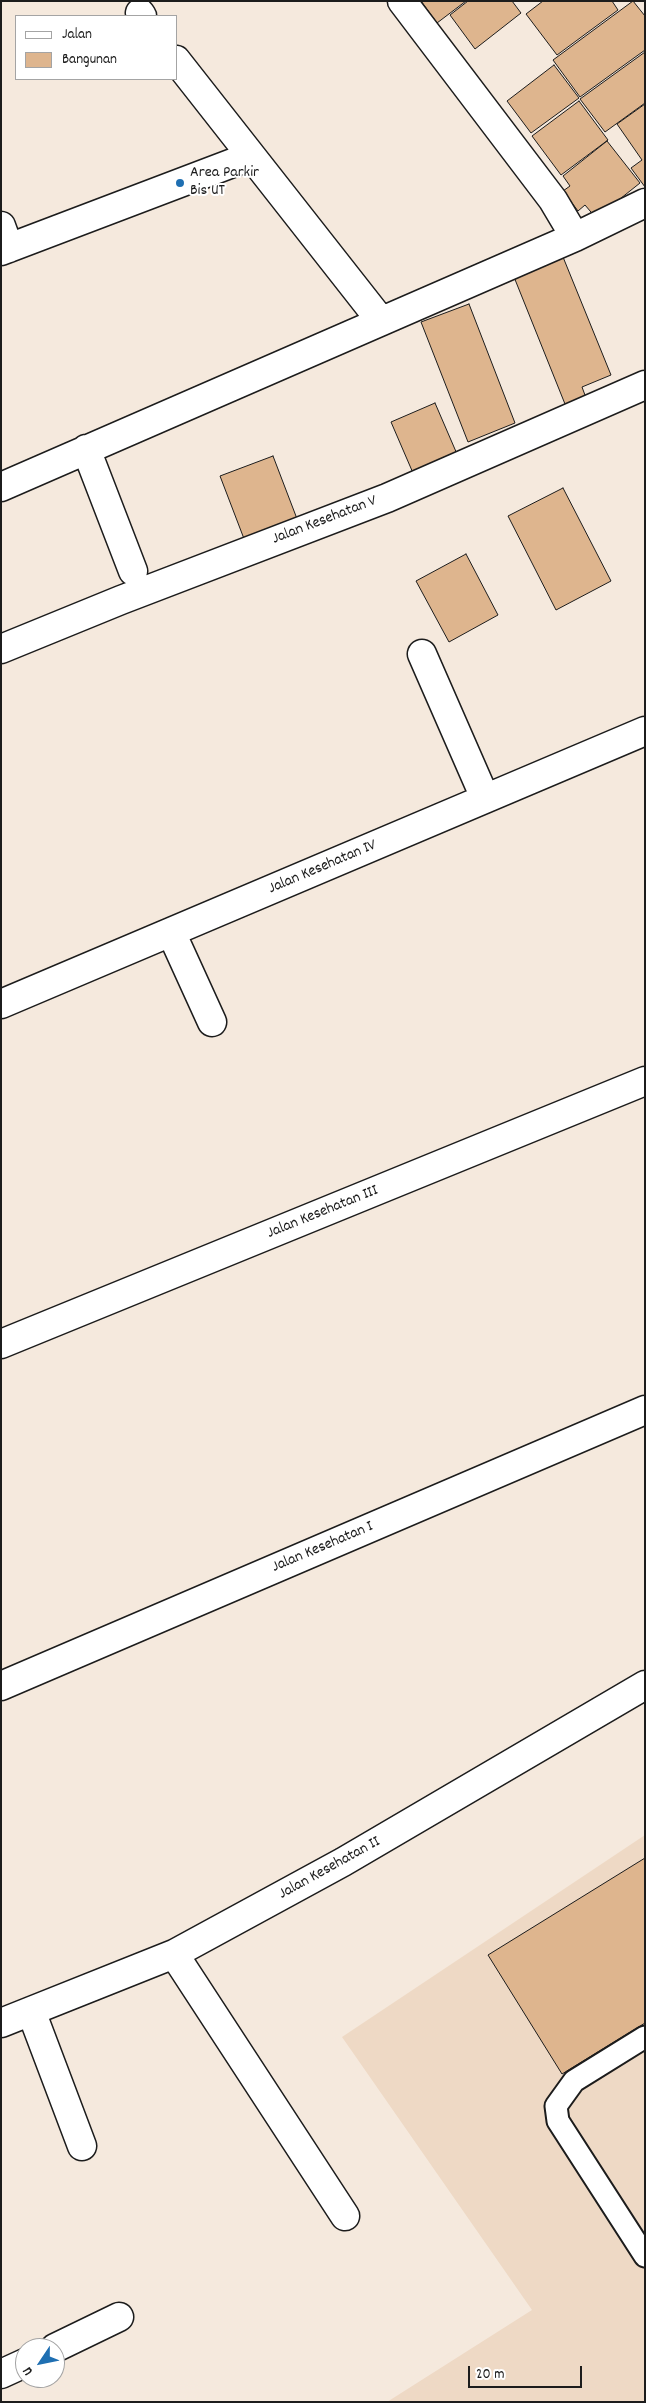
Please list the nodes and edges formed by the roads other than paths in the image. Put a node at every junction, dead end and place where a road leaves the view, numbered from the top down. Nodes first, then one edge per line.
1 (402, 1) edge
2 (178, 63) edge
3 (251, 156) junction
4 (645, 203) edge
5 (575, 237) junction
6 (4, 241) edge
7 (381, 321) junction
8 (645, 384) edge
9 (86, 449) junction
10 (1, 487) edge
11 (133, 571) dead end
12 (1, 650) edge
13 (422, 654) dead end
14 (641, 741) edge
15 (485, 798) junction
16 (171, 932) junction
17 (1, 1004) edge
18 (212, 1022) dead end
19 (645, 1081) edge
20 (1, 1344) edge
21 (645, 1410) edge
22 (645, 1685) edge
23 (1, 1686) edge
24 (174, 1954) junction
25 (31, 2011) junction
26 (1, 2023) edge
27 (645, 2037) edge
28 (82, 2146) dead end
29 (345, 2216) dead end
30 (645, 2256) edge
31 (119, 2317) dead end
32 (65, 2343) edge
33 (15, 2368) edge
34 (1, 2374) edge

1 - 5 street
2 - 3 street
3 - 6 street
3 - 7 street
4 - 5 street
5 - 7 street
7 - 9 street
8 - 12 street, Jalan Kesehatan V
9 - 10 street
9 - 11 street
13 - 15 street
14 - 15 street, Jalan Kesehatan IV
15 - 16 street, Jalan Kesehatan IV
16 - 17 street, Jalan Kesehatan IV
16 - 18 street
19 - 20 street, Jalan Kesehatan III
21 - 23 street, Jalan Kesehatan I
22 - 24 street, Jalan Kesehatan II
24 - 25 street, Jalan Kesehatan II
24 - 29 street
25 - 26 street, Jalan Kesehatan II
25 - 28 street
27 - 30 lane
31 - 32 street
33 - 34 street

